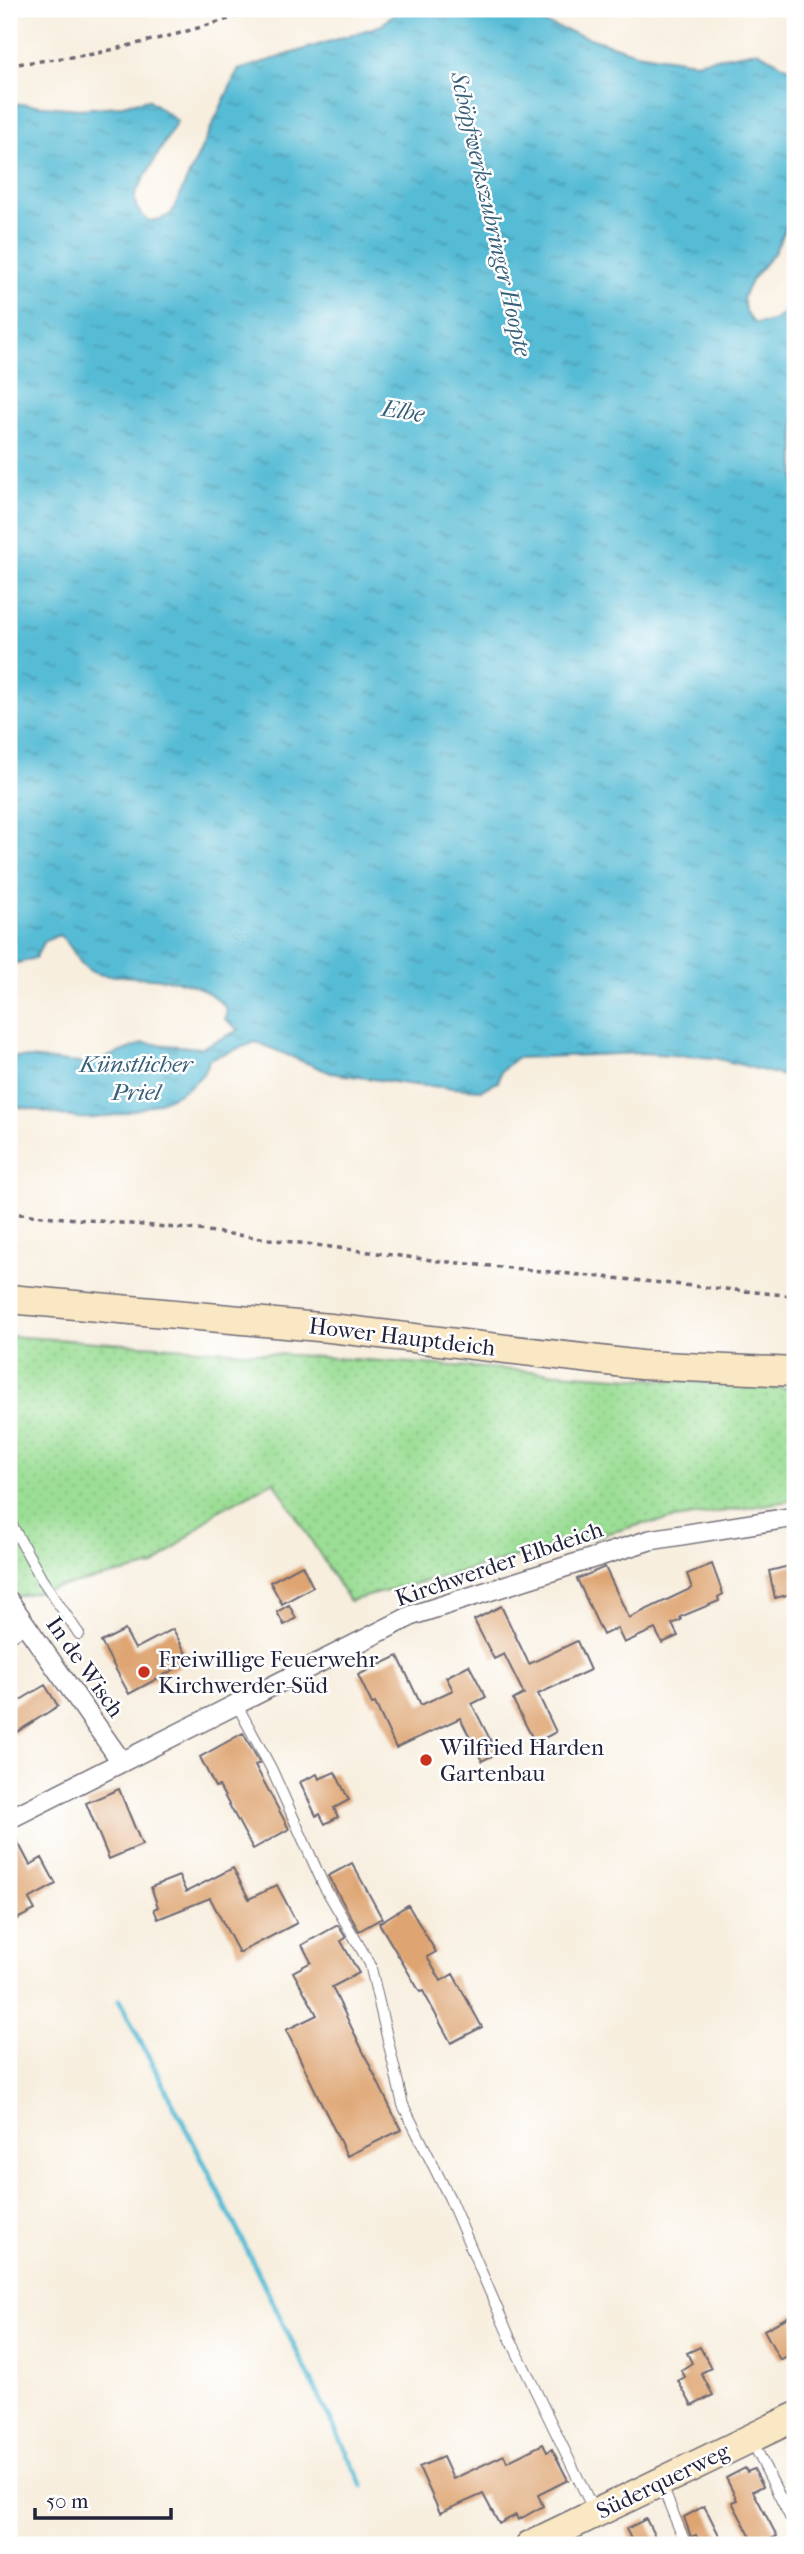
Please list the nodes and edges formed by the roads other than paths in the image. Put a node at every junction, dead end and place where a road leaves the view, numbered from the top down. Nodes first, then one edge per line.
1 (9, 1299) edge
2 (795, 1372) edge
3 (795, 1517) edge
4 (9, 1520) edge
5 (9, 1601) edge
6 (27, 1627) junction
7 (79, 1634) dead end
8 (9, 1638) edge
9 (237, 1705) junction
10 (121, 1761) junction
11 (9, 1819) edge
12 (795, 2417) edge
13 (750, 2439) junction
14 (660, 2482) junction
15 (596, 2514) junction
16 (790, 2517) dead end
17 (530, 2545) edge
18 (686, 2545) edge

1 - 2 street, Hower Hauptdeich
3 - 9 street, Kirchwerder Elbdeich
4 - 7 lane
5 - 6 street, In de Wisch
6 - 8 lane
6 - 10 street, In de Wisch
9 - 10 street, Kirchwerder Elbdeich
9 - 15 lane
10 - 11 street, Kirchwerder Elbdeich
12 - 13 street, Süderquerweg
13 - 14 street, Süderquerweg
13 - 16 lane
14 - 15 street, Süderquerweg
14 - 18 lane
15 - 17 street, Süderquerweg

